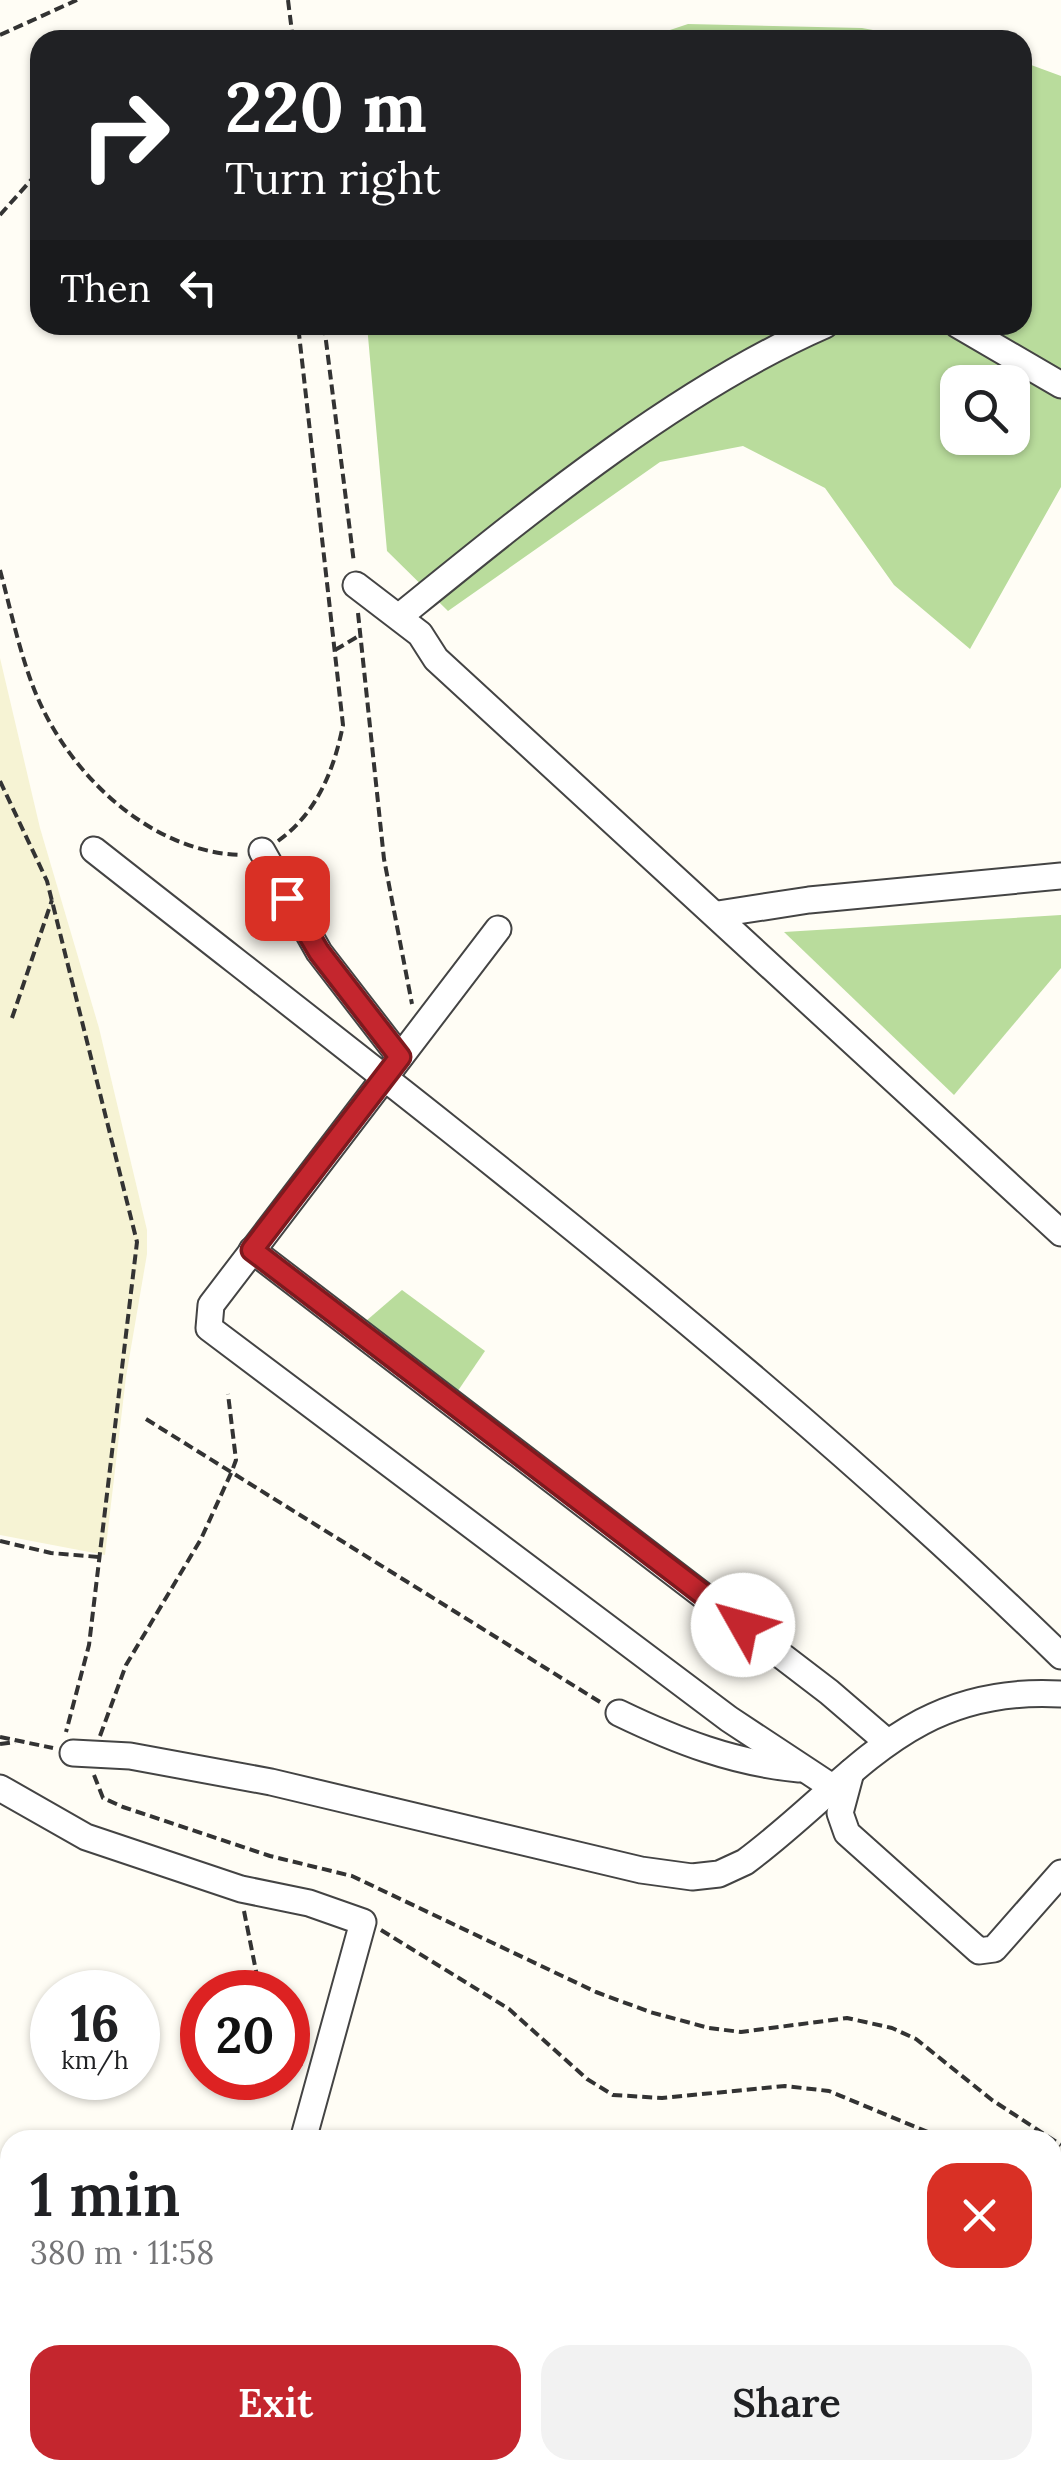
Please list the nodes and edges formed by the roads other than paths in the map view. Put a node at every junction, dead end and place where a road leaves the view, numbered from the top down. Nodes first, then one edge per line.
1 (808, 335) edge
2 (975, 335) edge
3 (1061, 385) edge
4 (356, 585) road end
5 (400, 616) junction
6 (94, 850) dead end
7 (262, 851) road end
8 (1061, 876) edge
9 (718, 914) junction
10 (498, 929) dead end
11 (400, 1057) junction
12 (382, 1080) junction
13 (1061, 1233) edge
14 (252, 1250) junction
15 (1061, 1656) edge
16 (1061, 1694) edge
17 (619, 1713) road end
18 (886, 1741) junction
19 (84, 1752) road end
20 (853, 1766) junction
21 (805, 1770) junction
22 (832, 1787) junction
23 (0, 1788) edge
24 (1061, 1874) edge
25 (306, 2130) edge

1 - 5 street
2 - 3 street
4 - 5 street
5 - 9 street
6 - 12 street
7 - 11 street
8 - 9 street
9 - 13 street
10 - 11 street
11 - 12 street
12 - 14 street
12 - 15 street
14 - 18 street
14 - 21 street
16 - 18 street
17 - 21 street
18 - 20 street
19 - 22 street
20 - 22 street
20 - 24 street
21 - 22 street
23 - 25 street

